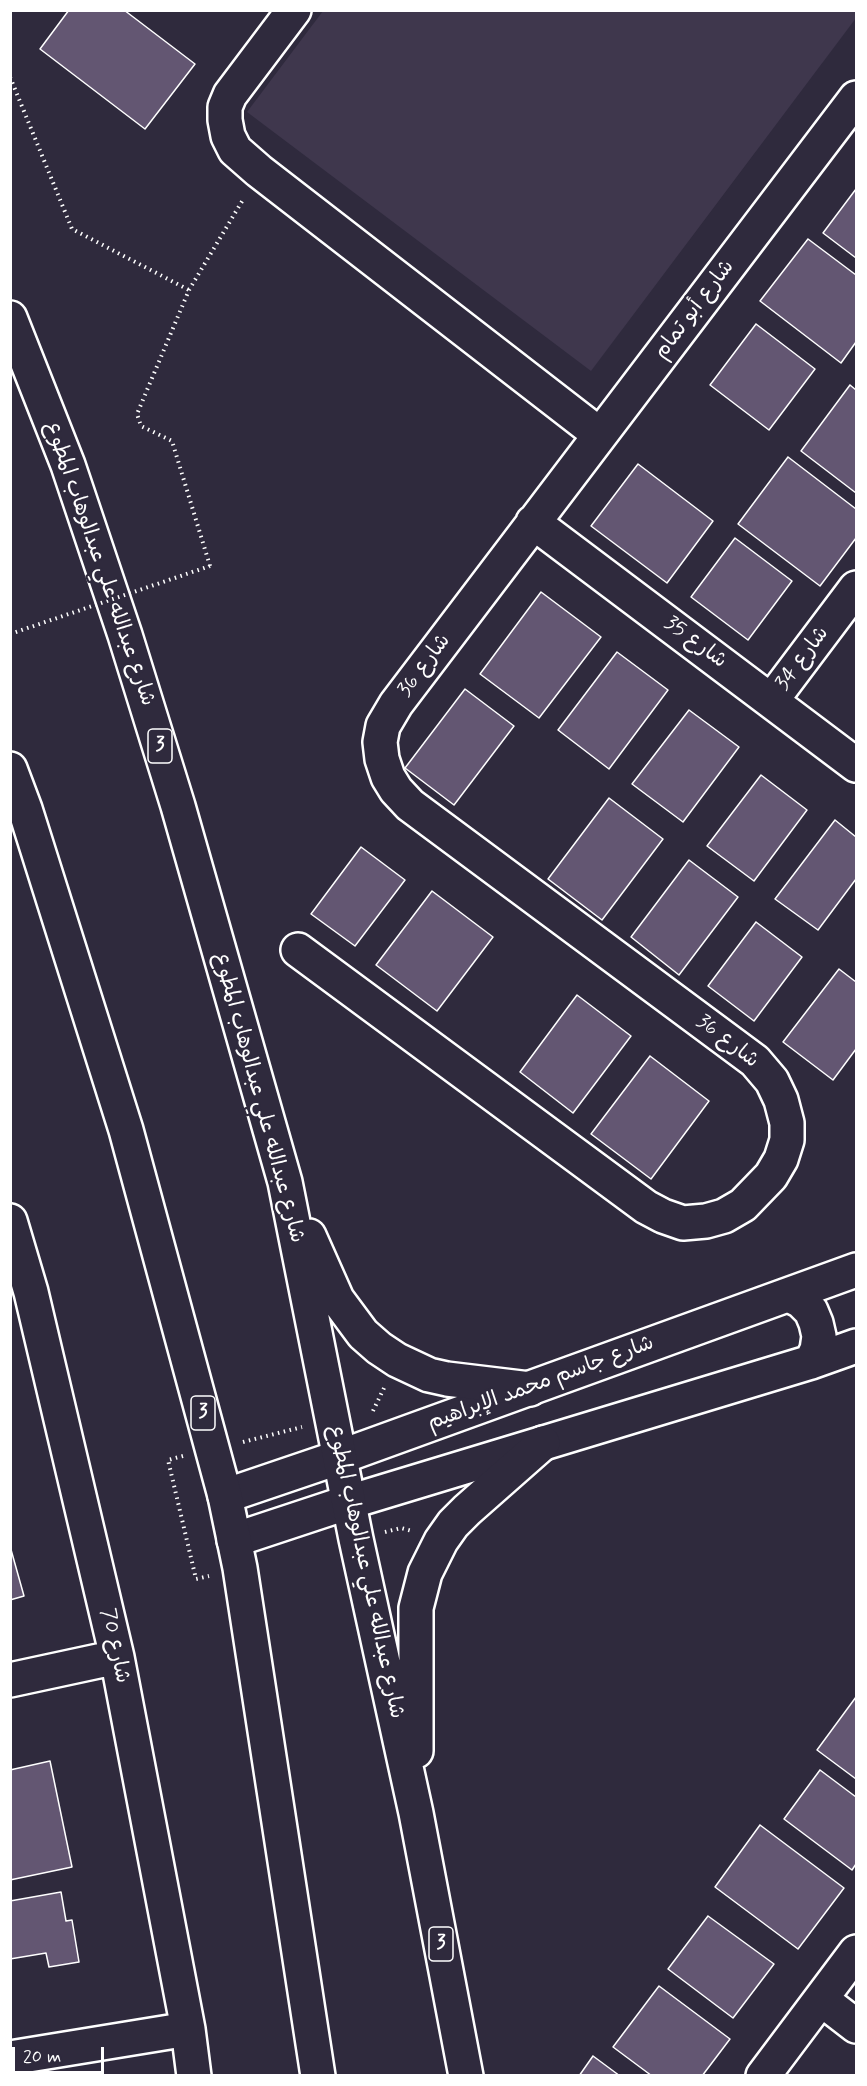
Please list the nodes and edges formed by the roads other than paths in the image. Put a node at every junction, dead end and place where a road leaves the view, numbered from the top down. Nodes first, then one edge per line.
1 (294, 10) edge
2 (856, 98) edge
3 (10, 318) edge
4 (600, 435) junction
5 (534, 522) junction
6 (856, 588) edge
7 (771, 701) junction
8 (856, 765) edge
9 (10, 769) edge
10 (298, 950) dead end
11 (285, 1182) junction
12 (10, 1221) edge
13 (856, 1270) edge
14 (21, 1294) edge
15 (789, 1294) junction
16 (856, 1346) edge
17 (811, 1362) junction
18 (530, 1389) junction
19 (543, 1443) junction
20 (340, 1457) junction
21 (225, 1496) junction
22 (349, 1502) junction
23 (234, 1540) junction
24 (117, 1657) junction
25 (10, 1680) edge
26 (416, 1813) junction
27 (856, 1952) edge
28 (821, 1999) junction
29 (856, 2026) edge
30 (188, 2029) junction
31 (10, 2058) edge
32 (194, 2076) edge
33 (318, 2076) edge
34 (466, 2076) edge
35 (763, 2076) edge

1 - 4 street
2 - 4 street, شارع أبو تمام
3 - 11 street, شارع عبدالله علي عبدالوهاب المطوع / 3
4 - 5 street, شارع أبو تمام
5 - 7 street, شارع 35
5 - 10 street, شارع 36
6 - 7 street, شارع 34
7 - 8 street, شارع 35
9 - 21 street, 3
11 - 18 street
11 - 20 street, شارع عبدالله علي عبدالوهاب المطوع / 3
12 - 14 street, شارع 70
13 - 15 street, شارع جاسم محمد الإبراهيم
14 - 24 street, شارع 70
15 - 17 street
15 - 18 street, شارع جاسم محمد الإبراهيم
16 - 17 street
17 - 19 street
18 - 20 street, شارع جاسم محمد الإبراهيم
19 - 22 street
19 - 26 street
20 - 21 street, شارع جاسم محمد الإبراهيم
20 - 22 street, شارع عبدالله علي عبدالوهاب المطوع / 3
21 - 23 street, 3
22 - 23 street
22 - 26 street, شارع عبدالله علي عبدالوهاب المطوع / 3
23 - 33 street, 3
24 - 25 street
24 - 30 street, شارع 70
26 - 34 street, شارع عبدالله علي عبدالوهاب المطوع / 3
27 - 28 street
28 - 29 street
28 - 35 street
30 - 31 street
30 - 32 street, شارع 70

